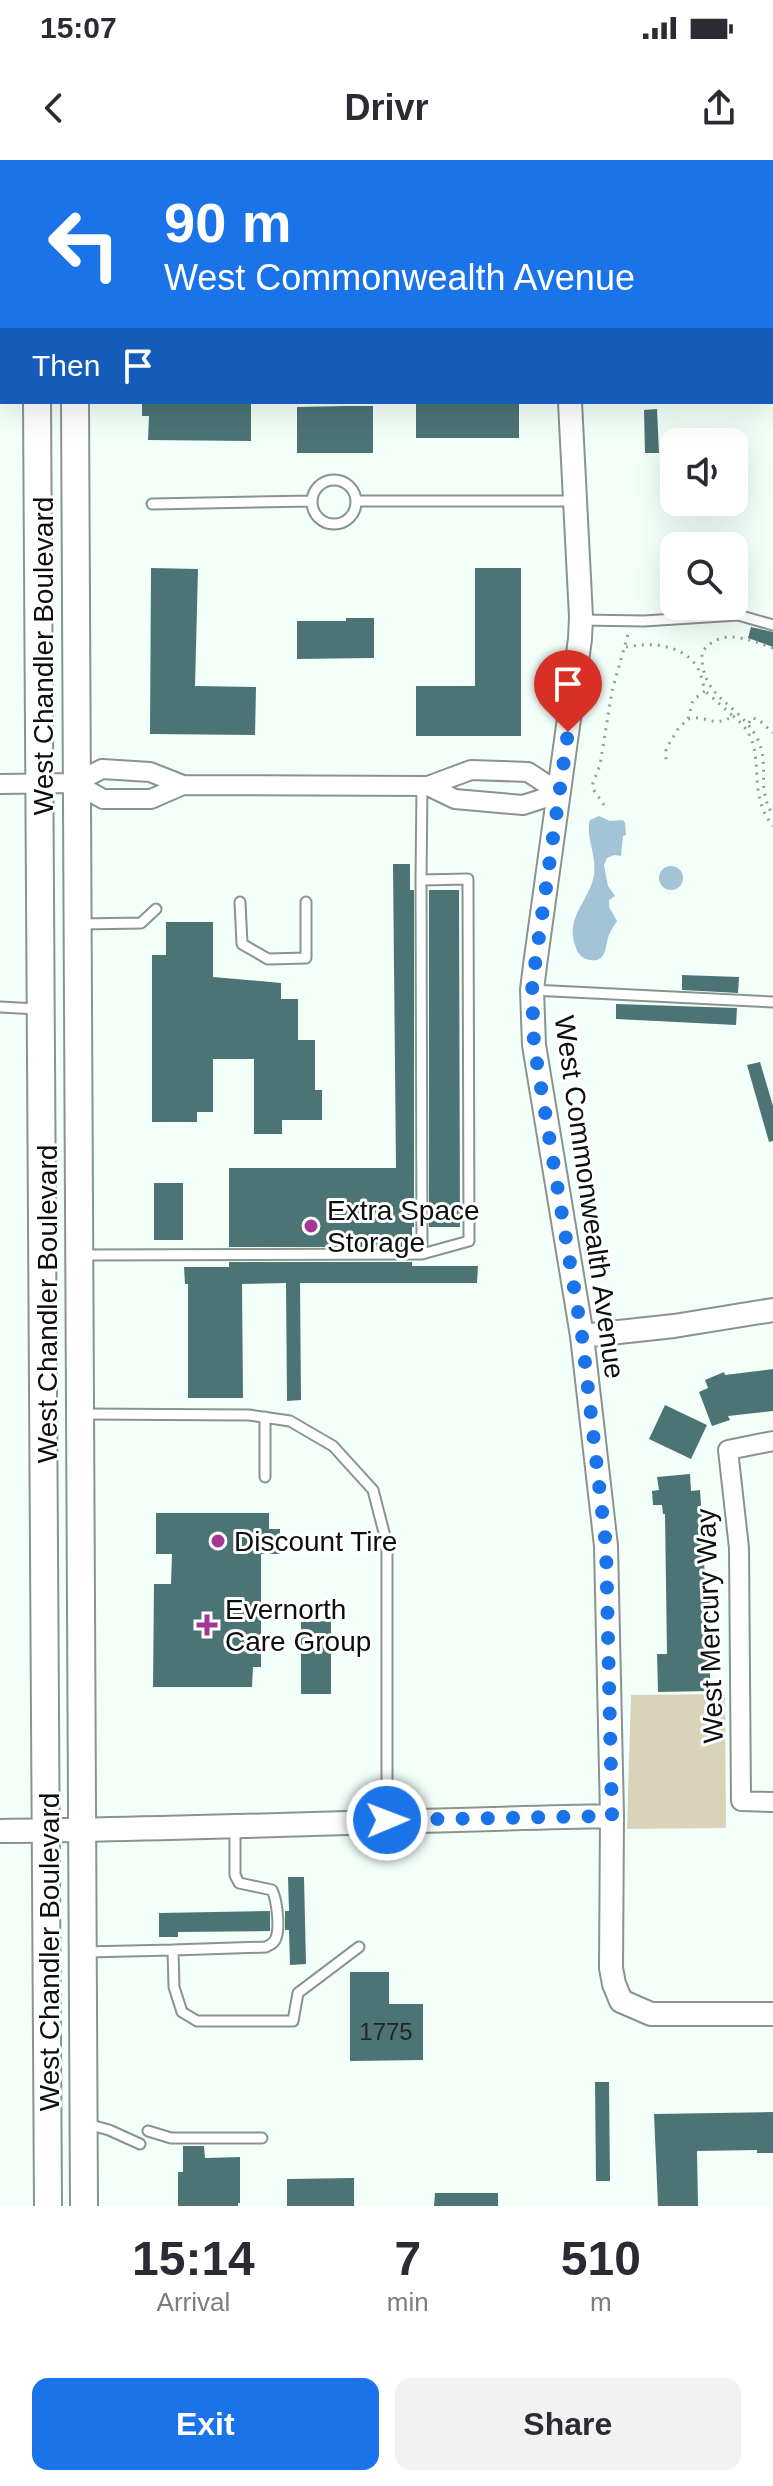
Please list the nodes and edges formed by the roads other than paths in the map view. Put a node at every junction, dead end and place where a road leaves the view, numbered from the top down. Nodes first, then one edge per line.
1 (37, 404) edge
2 (75, 404) edge
3 (570, 404) edge
4 (312, 501) junction
5 (356, 501) junction
6 (576, 501) junction
7 (152, 504) dead end
8 (581, 620) junction
9 (773, 625) edge
10 (58, 783) junction
11 (0, 784) edge
12 (183, 785) junction
13 (425, 786) junction
14 (560, 793) junction
15 (421, 880) junction
16 (240, 902) dead end
17 (306, 902) dead end
18 (156, 909) dead end
19 (77, 924) junction
20 (532, 990) junction
21 (773, 1002) edge
22 (0, 1007) edge
23 (41, 1009) junction
24 (422, 1254) junction
25 (79, 1255) junction
26 (773, 1310) edge
27 (582, 1336) junction
28 (80, 1414) junction
29 (265, 1417) junction
30 (773, 1441) edge
31 (265, 1477) dead end
32 (773, 1802) edge
33 (612, 1816) junction
34 (387, 1820) junction
35 (235, 1826) junction
36 (80, 1830) junction
37 (0, 1831) edge
38 (44, 1831) junction
39 (359, 1947) dead end
40 (173, 1950) junction
41 (81, 1952) junction
42 (773, 2014) edge
43 (82, 2122) junction
44 (148, 2131) dead end
45 (262, 2138) dead end
46 (140, 2144) dead end
47 (48, 2206) edge
48 (84, 2206) edge

1 - 10 main road, West Chandler Boulevard
2 - 10 main road, West Chandler Boulevard
3 - 6 street, West Commonwealth Avenue
4 - 5 lane
4 - 5 lane
4 - 7 lane
5 - 6 lane
6 - 8 street, West Commonwealth Avenue
8 - 9 lane
8 - 14 street, West Commonwealth Avenue
10 - 11 street
10 - 12 street
10 - 12 street
10 - 19 main road, West Chandler Boulevard
10 - 23 main road, West Chandler Boulevard
12 - 13 street
13 - 14 street
13 - 14 street
13 - 15 lane
14 - 20 street, West Commonwealth Avenue
15 - 24 lane
15 - 24 lane
16 - 17 lane
18 - 19 lane
19 - 25 main road, West Chandler Boulevard
20 - 21 lane
20 - 27 street, West Commonwealth Avenue
22 - 23 lane
23 - 38 main road, West Chandler Boulevard
24 - 25 lane
25 - 28 main road, West Chandler Boulevard
26 - 27 street
27 - 33 street, West Commonwealth Avenue
28 - 29 lane
28 - 36 main road, West Chandler Boulevard
29 - 31 lane
29 - 34 lane
30 - 32 street, West Mercury Way
33 - 34 street
33 - 42 street, West Commonwealth Avenue
34 - 35 street
35 - 36 street
35 - 40 lane
36 - 38 street
36 - 41 main road, West Chandler Boulevard
37 - 38 street
38 - 47 main road, West Chandler Boulevard
39 - 40 lane
40 - 41 lane
41 - 43 main road, West Chandler Boulevard
43 - 46 lane
43 - 48 main road, West Chandler Boulevard
44 - 45 lane

